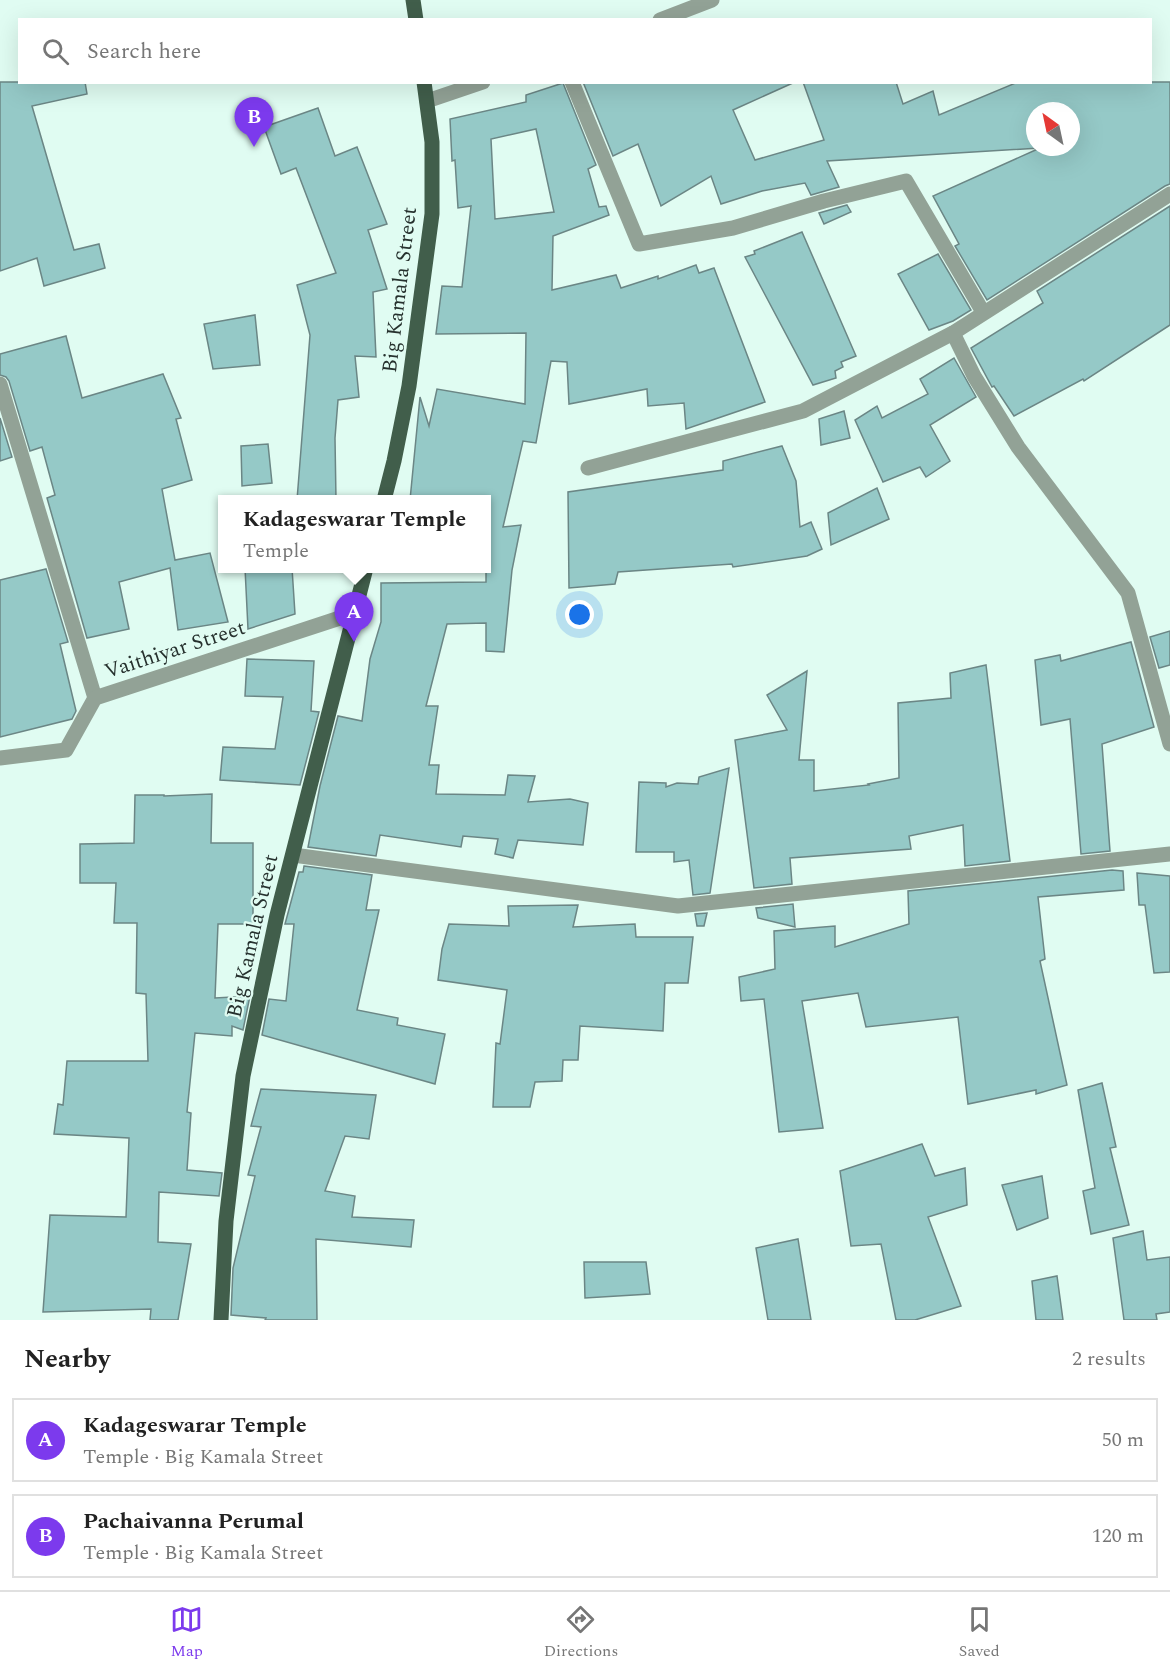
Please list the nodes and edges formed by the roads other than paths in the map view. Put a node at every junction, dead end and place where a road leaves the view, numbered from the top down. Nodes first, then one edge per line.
1 (412, 0) edge
2 (712, 0) edge
3 (416, 18) edge
4 (665, 18) edge
5 (424, 84) edge
6 (477, 84) edge
7 (573, 84) edge
8 (427, 101) junction
9 (1170, 194) edge
10 (983, 312) junction
11 (953, 333) junction
12 (0, 384) edge
13 (588, 468) dead end
14 (385, 495) edge
15 (365, 573) edge
16 (355, 613) junction
17 (95, 698) junction
18 (1170, 744) edge
19 (0, 758) edge
20 (1170, 854) edge
21 (293, 855) junction
22 (221, 1320) edge

1 - 3 main road
2 - 4 street
5 - 8 main road, Big Kamala Street
6 - 8 street
7 - 10 street
8 - 14 main road, Big Kamala Street
9 - 10 street
10 - 11 street
11 - 13 street
11 - 18 street
12 - 17 street
15 - 16 main road, Big Kamala Street
16 - 17 street, Vaithiyar Street
16 - 21 main road, Big Kamala Street
17 - 19 street, Vaithiyar Street
20 - 21 street
21 - 22 main road, Big Kamala Street

